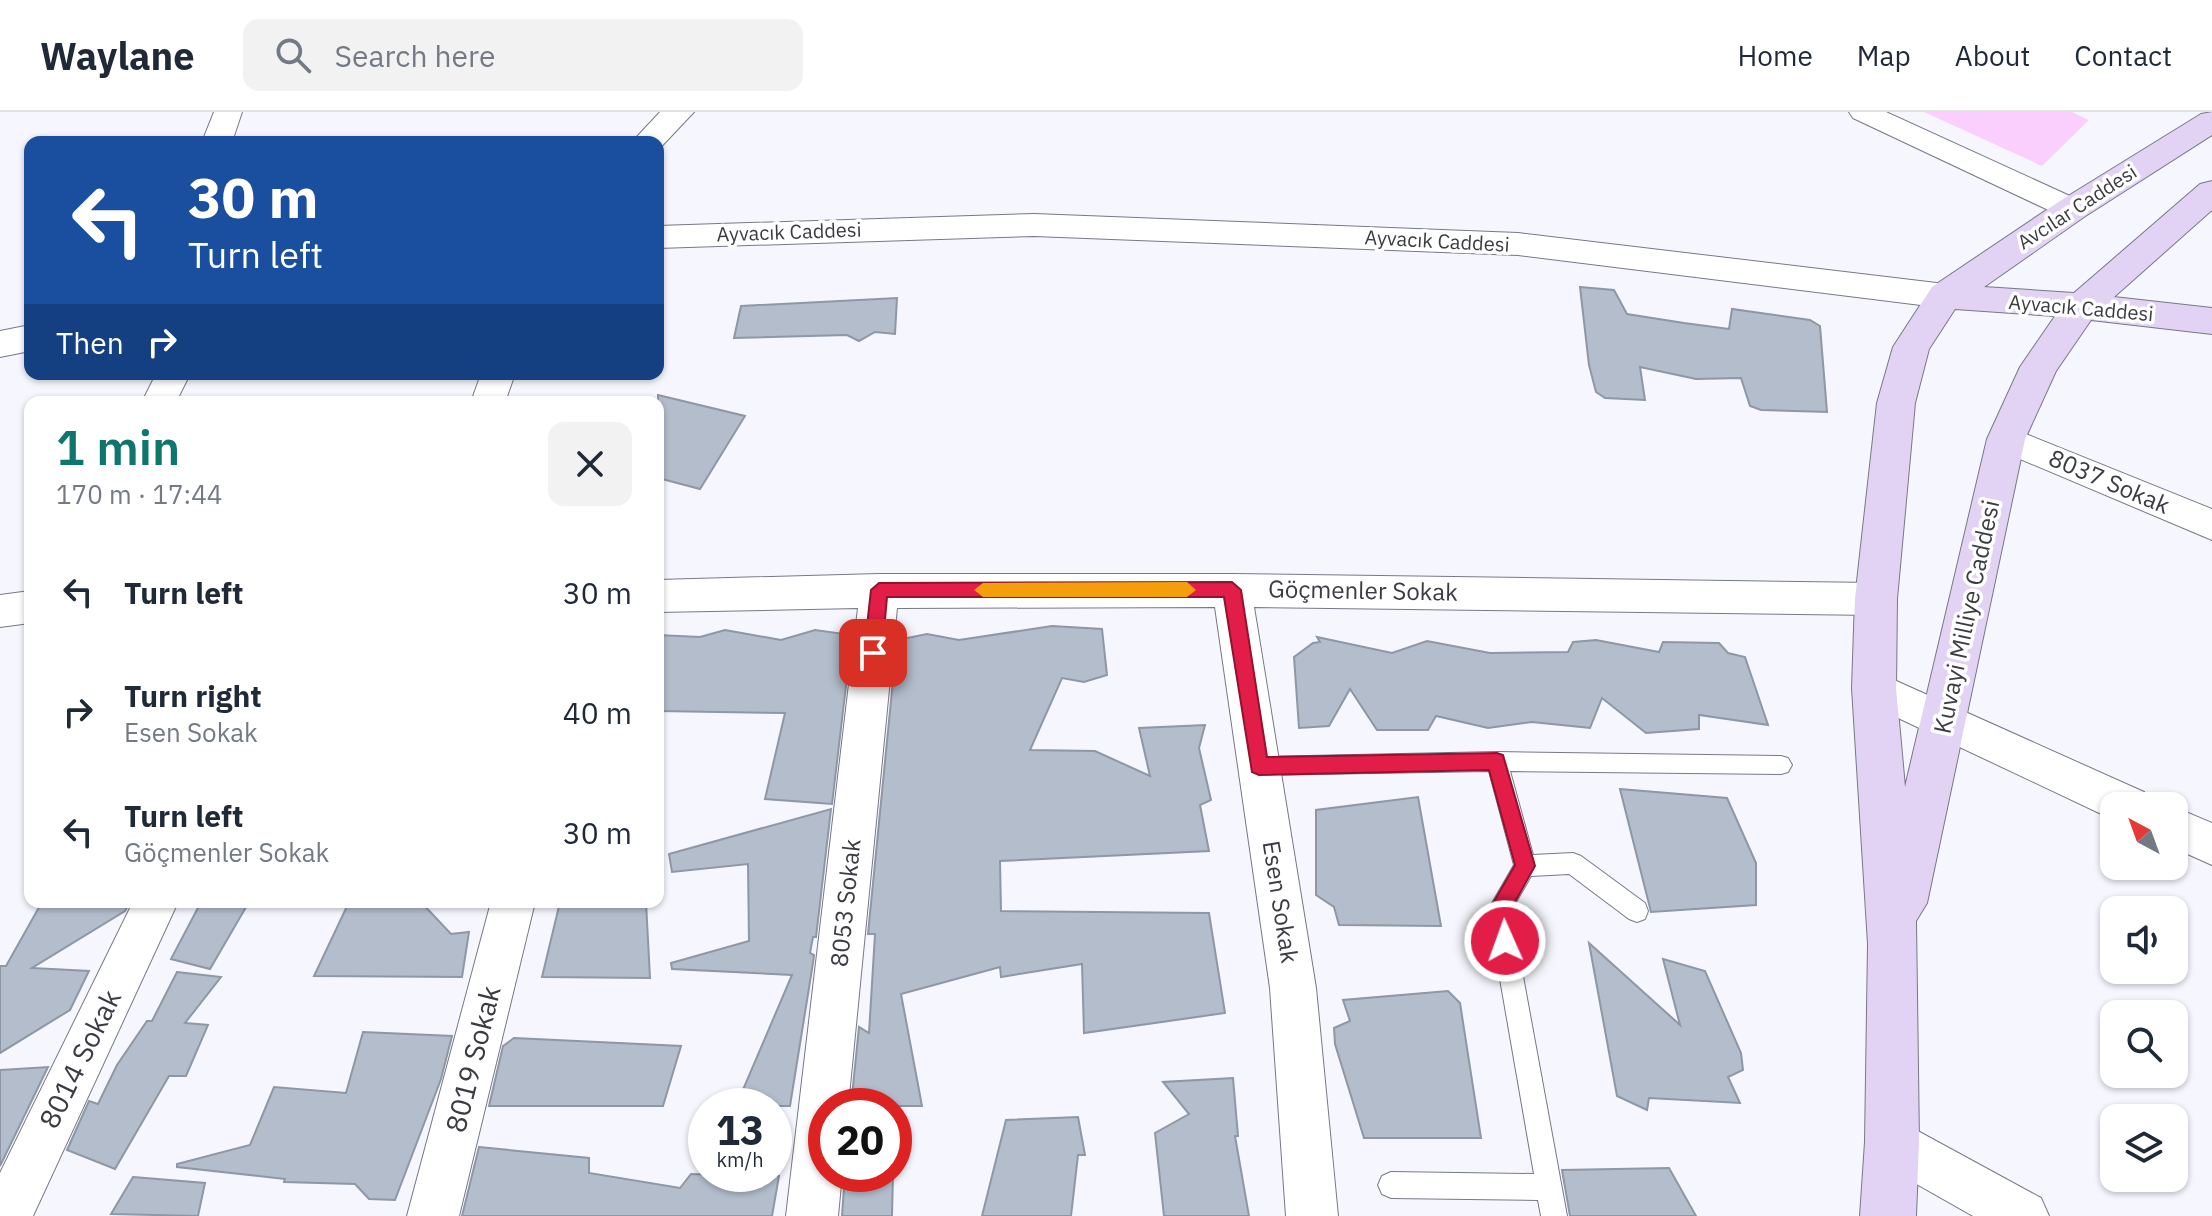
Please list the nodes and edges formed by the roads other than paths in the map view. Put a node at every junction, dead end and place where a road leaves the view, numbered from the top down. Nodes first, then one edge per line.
1 (228, 112) edge
2 (678, 112) edge
3 (1863, 112) edge
4 (2212, 121) edge
5 (219, 136) edge
6 (654, 136) edge
7 (2212, 192) edge
8 (2072, 209) junction
9 (664, 237) edge
10 (1945, 296) junction
11 (2082, 306) junction
12 (2212, 321) edge
13 (24, 339) edge
14 (0, 344) edge
15 (2006, 439) junction
16 (2212, 525) edge
17 (879, 590) junction
18 (1232, 590) junction
19 (664, 596) edge
20 (1876, 599) junction
21 (24, 608) edge
22 (0, 611) edge
23 (1874, 688) junction
24 (1945, 719) junction
25 (1497, 761) junction
26 (1781, 765) dead end
27 (1259, 766) junction
28 (2100, 792) edge
29 (2188, 834) edge
30 (2212, 845) edge
31 (1525, 866) junction
32 (153, 908) edge
33 (511, 908) edge
34 (1637, 911) dead end
35 (1893, 944) junction
36 (1892, 1142) junction
37 (1391, 1185) dead end
38 (1549, 1187) junction
39 (6, 1216) edge
40 (433, 1216) edge
41 (812, 1216) edge
42 (1312, 1216) edge
43 (1554, 1216) edge
44 (1888, 1216) edge
45 (2023, 1216) edge

1 - 5 street
2 - 6 street
3 - 8 street
4 - 8 main road, Avcılar Caddesi
7 - 11 main road
8 - 10 main road, Avcılar Caddesi
9 - 10 street, Ayvacık Caddesi
10 - 11 main road, Ayvacık Caddesi
10 - 20 main road, Kuvayi Milliye Caddesi
11 - 12 main road, Ayvacık Caddesi
11 - 15 main road, Kuvayi Milliye Caddesi
13 - 14 street
15 - 16 street, 8037 Sokak
15 - 24 main road, Kuvayi Milliye Caddesi
17 - 18 street, Göçmenler Sokak
17 - 19 street, Göçmenler Sokak
17 - 41 street, 8053 Sokak
18 - 20 street, Göçmenler Sokak
18 - 27 street, Esen Sokak
20 - 23 main road, Kuvayi Milliye Caddesi
21 - 22 street
23 - 24 street
23 - 35 main road, Kuvayi Milliye Caddesi
24 - 28 street
24 - 35 main road, Kuvayi Milliye Caddesi
25 - 26 lane
25 - 27 lane
25 - 31 lane
27 - 42 street, Esen Sokak
29 - 30 street
31 - 34 lane
31 - 38 lane
32 - 39 street, 8014 Sokak
33 - 40 street, 8019 Sokak
35 - 36 main road, Kuvayi Milliye Caddesi
36 - 44 main road, Kuvayi Milliye Caddesi
36 - 45 street
37 - 38 lane
38 - 43 lane

